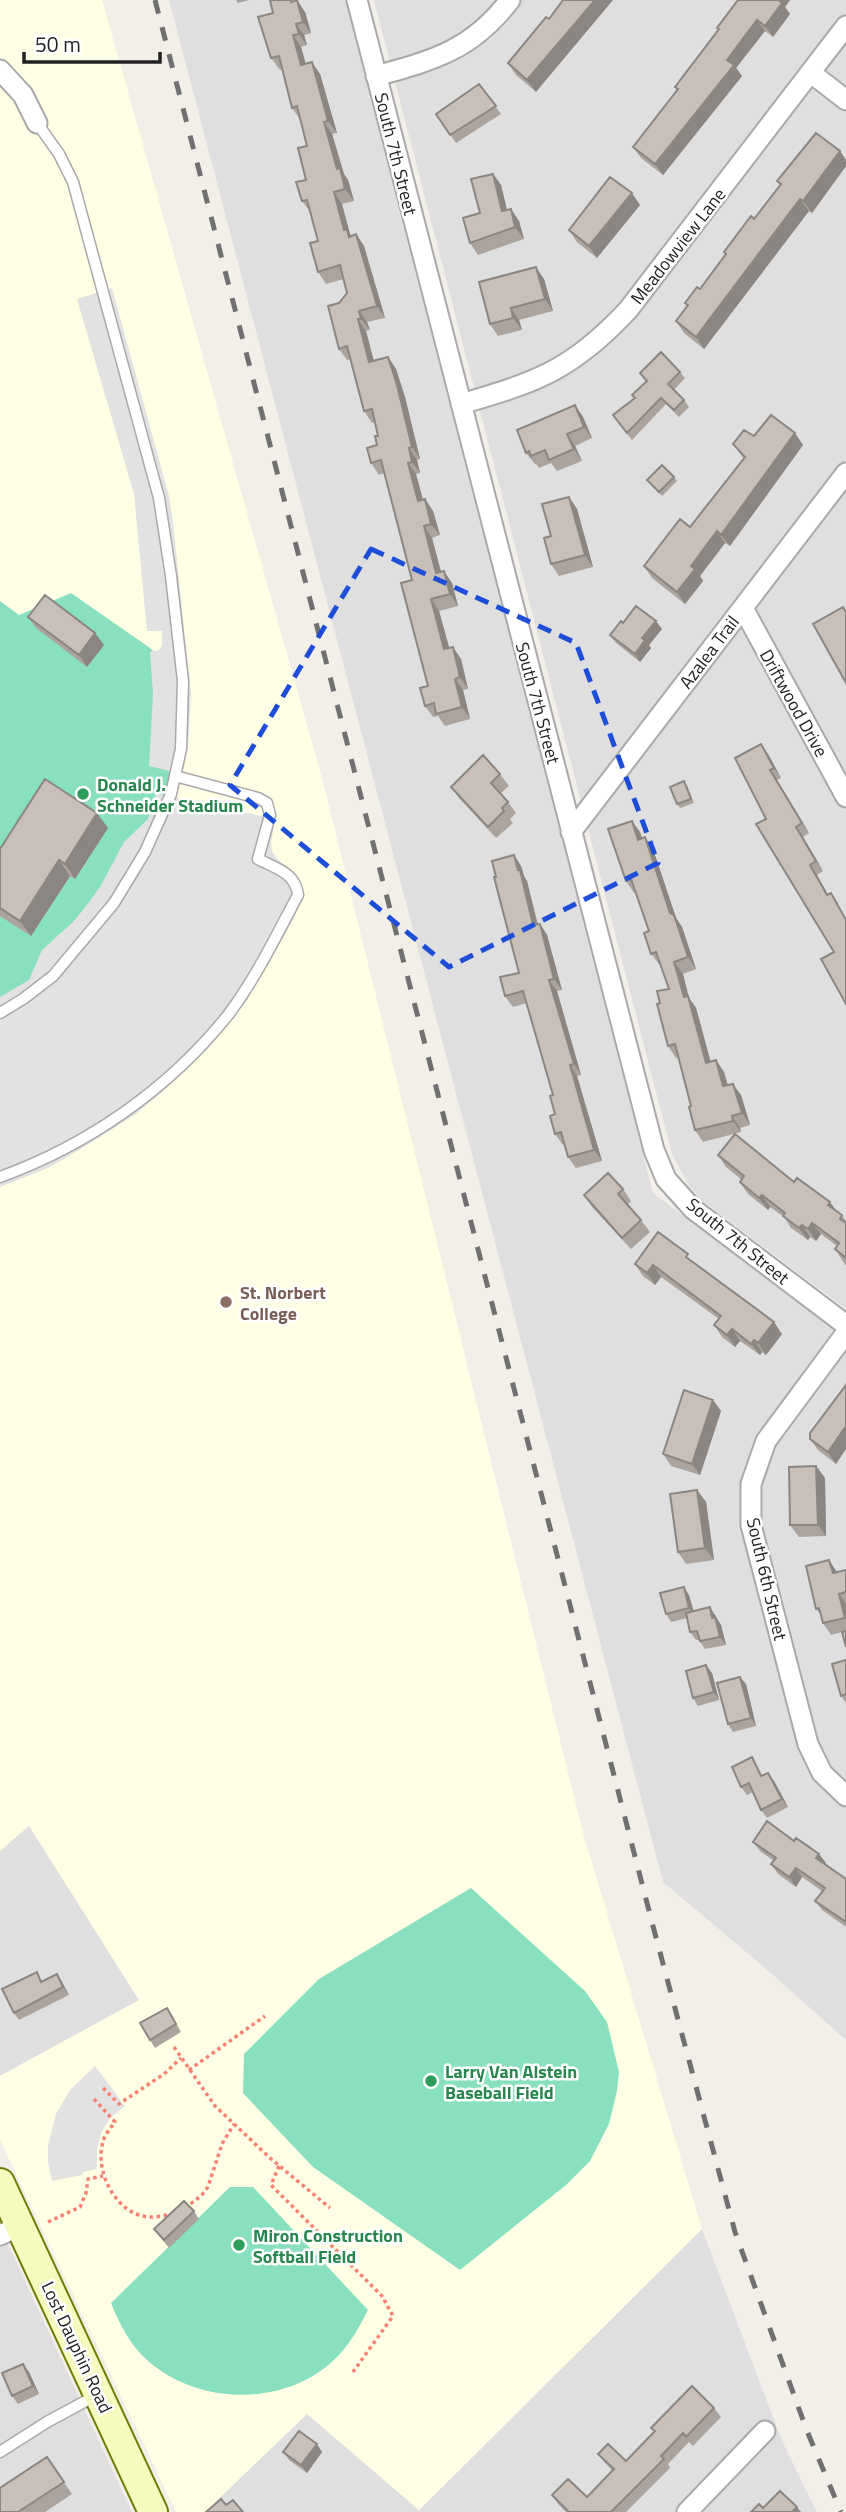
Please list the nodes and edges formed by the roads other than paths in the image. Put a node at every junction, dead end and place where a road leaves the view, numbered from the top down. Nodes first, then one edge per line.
1 (357, 0) edge
2 (510, 0) edge
3 (846, 26) edge
4 (0, 70) edge
5 (811, 73) junction
6 (376, 76) junction
7 (846, 100) edge
8 (37, 123) joint
9 (461, 404) junction
10 (846, 473) edge
11 (743, 608) junction
12 (175, 776) junction
13 (846, 797) edge
14 (571, 832) junction
15 (0, 1013) edge
16 (0, 1177) edge
17 (846, 1325) edge
18 (846, 1333) edge
19 (846, 1796) edge
20 (0, 2183) edge
21 (10, 2230) edge
22 (99, 2395) junction
23 (765, 2431) dead end
24 (0, 2452) edge
25 (153, 2512) edge
26 (687, 2512) edge

1 - 6 street, South 7th Street
2 - 6 street
3 - 5 street, Meadowview Lane
4 - 8 street
5 - 7 street
5 - 9 street, Meadowview Lane
6 - 9 street, South 7th Street
8 - 12 lane
9 - 14 street, South 7th Street
10 - 11 street, Azalea Trail
11 - 13 street, Driftwood Drive
11 - 14 street, Azalea Trail
12 - 15 lane
12 - 16 lane
14 - 17 street, South 7th Street
18 - 19 street, South 6th Street
20 - 21 main road, Lost Dauphin Road
21 - 22 main road, Lost Dauphin Road
22 - 24 lane
22 - 25 main road, Lost Dauphin Road
23 - 26 street

